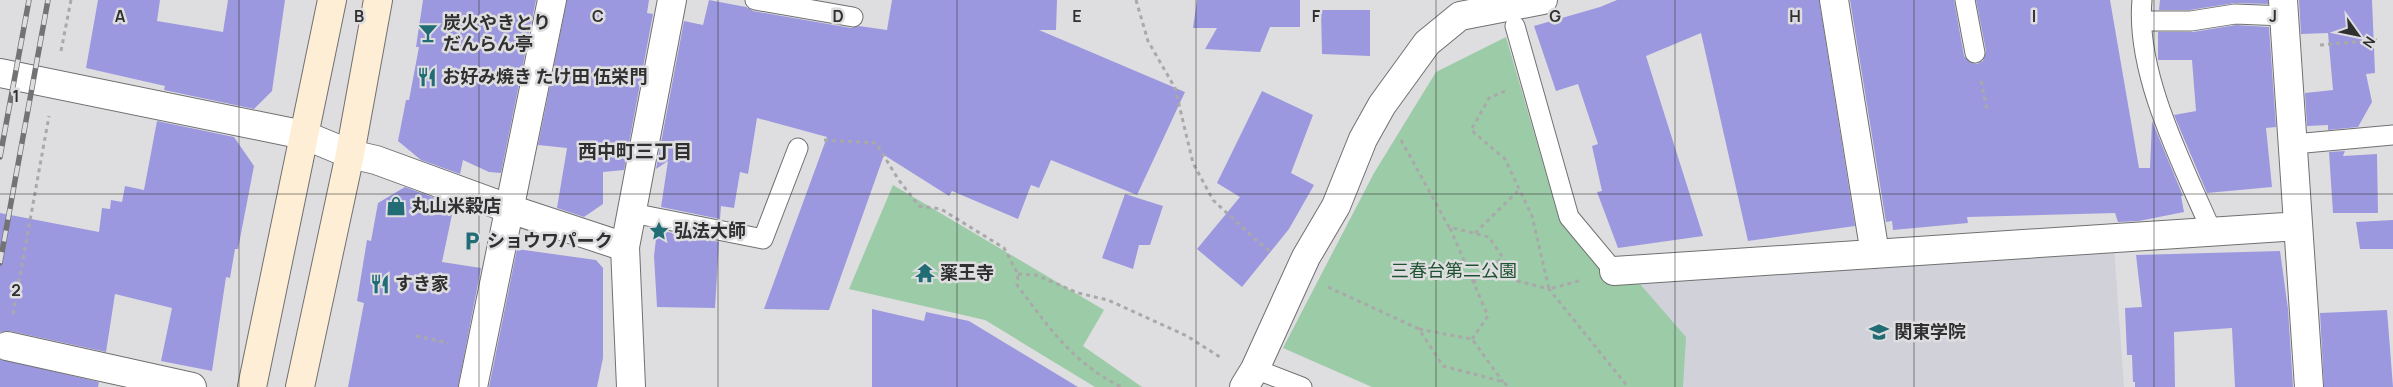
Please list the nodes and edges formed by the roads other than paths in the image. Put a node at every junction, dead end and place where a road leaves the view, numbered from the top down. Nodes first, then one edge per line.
1 (332, 0) edge
2 (378, 0) edge
3 (552, 0) edge
4 (672, 0) edge
5 (755, 0) edge
6 (1543, 0) edge
7 (1834, 0) edge
8 (1965, 0) edge
9 (2142, 0) edge
10 (1458, 8) edge
11 (2284, 8) edge
12 (853, 17) dead end
13 (2142, 21) junction
14 (1515, 26) dead end
15 (1975, 53) dead end
16 (0, 72) edge
17 (304, 135) junction
18 (2393, 135) edge
19 (2294, 144) junction
20 (798, 148) road end
21 (350, 154) junction
22 (510, 209) junction
23 (632, 213) junction
24 (2298, 226) junction
25 (2212, 232) junction
26 (625, 247) junction
27 (1875, 254) junction
28 (1614, 272) joint
29 (7, 346) road end
30 (1249, 378) edge
31 (192, 387) edge
32 (252, 387) edge
33 (300, 387) edge
34 (473, 387) edge
35 (631, 387) edge
36 (1302, 387) edge
37 (2309, 387) edge

1 - 17 main road
2 - 21 main road
3 - 22 street
4 - 23 street
5 - 12 lane
6 - 10 street
7 - 27 street
8 - 15 lane
9 - 13 lane
10 - 30 street
11 - 13 lane
11 - 19 street
13 - 25 lane
14 - 28 lane
16 - 17 street
17 - 21 street
17 - 32 main road
18 - 19 lane
19 - 24 street
20 - 23 lane
21 - 22 street
21 - 33 main road
22 - 26 street
22 - 34 street
23 - 26 street
24 - 25 street
24 - 37 street
25 - 27 street
26 - 35 street
27 - 28 street
29 - 31 street
30 - 36 lane

